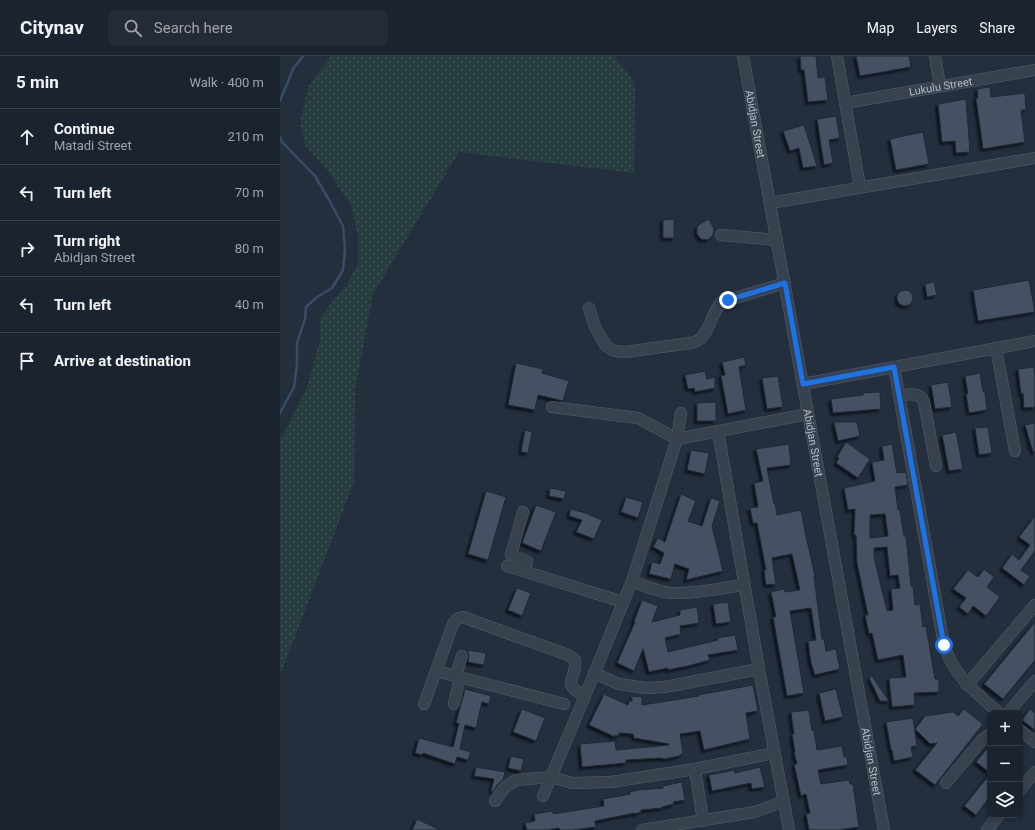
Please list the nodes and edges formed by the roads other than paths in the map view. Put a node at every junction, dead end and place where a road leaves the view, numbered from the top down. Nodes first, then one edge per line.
1 (744, 56) edge
2 (837, 56) edge
3 (935, 56) edge
4 (1035, 70) edge
5 (940, 86) junction
6 (845, 103) junction
7 (1035, 158) edge
8 (860, 187) junction
9 (770, 203) junction
10 (722, 235) dead end
11 (777, 240) junction
12 (785, 283) junction
13 (589, 308) dead end
14 (1035, 341) edge
15 (996, 348) junction
16 (894, 367) junction
17 (803, 384) junction
18 (899, 395) junction
19 (552, 406) dead end
20 (681, 413) dead end
21 (808, 414) junction
22 (718, 431) junction
23 (677, 439) junction
24 (1015, 451) dead end
25 (936, 466) dead end
26 (523, 512) dead end
27 (507, 566) dead end
28 (525, 571) junction
29 (632, 581) junction
30 (744, 584) junction
31 (623, 602) junction
32 (1035, 605) edge
33 (462, 656) dead end
34 (759, 670) junction
35 (436, 671) junction
36 (594, 673) junction
37 (458, 676) junction
38 (1035, 682) edge
39 (967, 685) junction
40 (585, 696) junction
41 (424, 704) dead end
42 (454, 704) dead end
43 (564, 704) dead end
44 (996, 710) edge
45 (1011, 710) edge
46 (1023, 732) edge
47 (987, 736) edge
48 (1035, 742) edge
49 (774, 753) junction
50 (694, 769) junction
51 (1035, 772) edge
52 (551, 777) junction
53 (946, 782) dead end
54 (1023, 786) edge
55 (543, 796) dead end
56 (495, 801) dead end
57 (784, 802) junction
58 (997, 818) edge
59 (703, 821) junction
60 (642, 830) edge
61 (789, 830) edge
62 (884, 830) edge
63 (987, 830) edge

1 - 9 street, Abidjan Street
2 - 6 street
3 - 5 street
4 - 5 street, Lukulu Street
5 - 6 street, Lukulu Street
6 - 8 street
7 - 8 street
8 - 9 street
9 - 11 street, Abidjan Street
10 - 11 street
11 - 12 street, Abidjan Street
12 - 13 street
12 - 17 street, Abidjan Street
14 - 15 street
15 - 16 street
15 - 24 street
16 - 17 street
16 - 18 street
17 - 21 street, Abidjan Street
18 - 25 street
18 - 39 street
19 - 23 street
20 - 23 street
21 - 22 street
21 - 62 street, Abidjan Street
22 - 23 street
22 - 30 street
23 - 29 street
26 - 28 street
27 - 28 street
28 - 31 street
29 - 30 street
29 - 31 street
30 - 34 street
31 - 36 street
32 - 39 street
33 - 37 street
34 - 36 street
34 - 49 street
35 - 37 street
35 - 40 street
35 - 41 street
36 - 40 street
37 - 42 street
37 - 43 street
38 - 45 street
39 - 44 street
40 - 52 street
46 - 48 street
47 - 53 street
49 - 50 street
49 - 57 street
50 - 52 street
50 - 59 street
51 - 54 street
52 - 55 street
52 - 56 street
57 - 59 street
57 - 61 street
58 - 63 street
59 - 60 street

